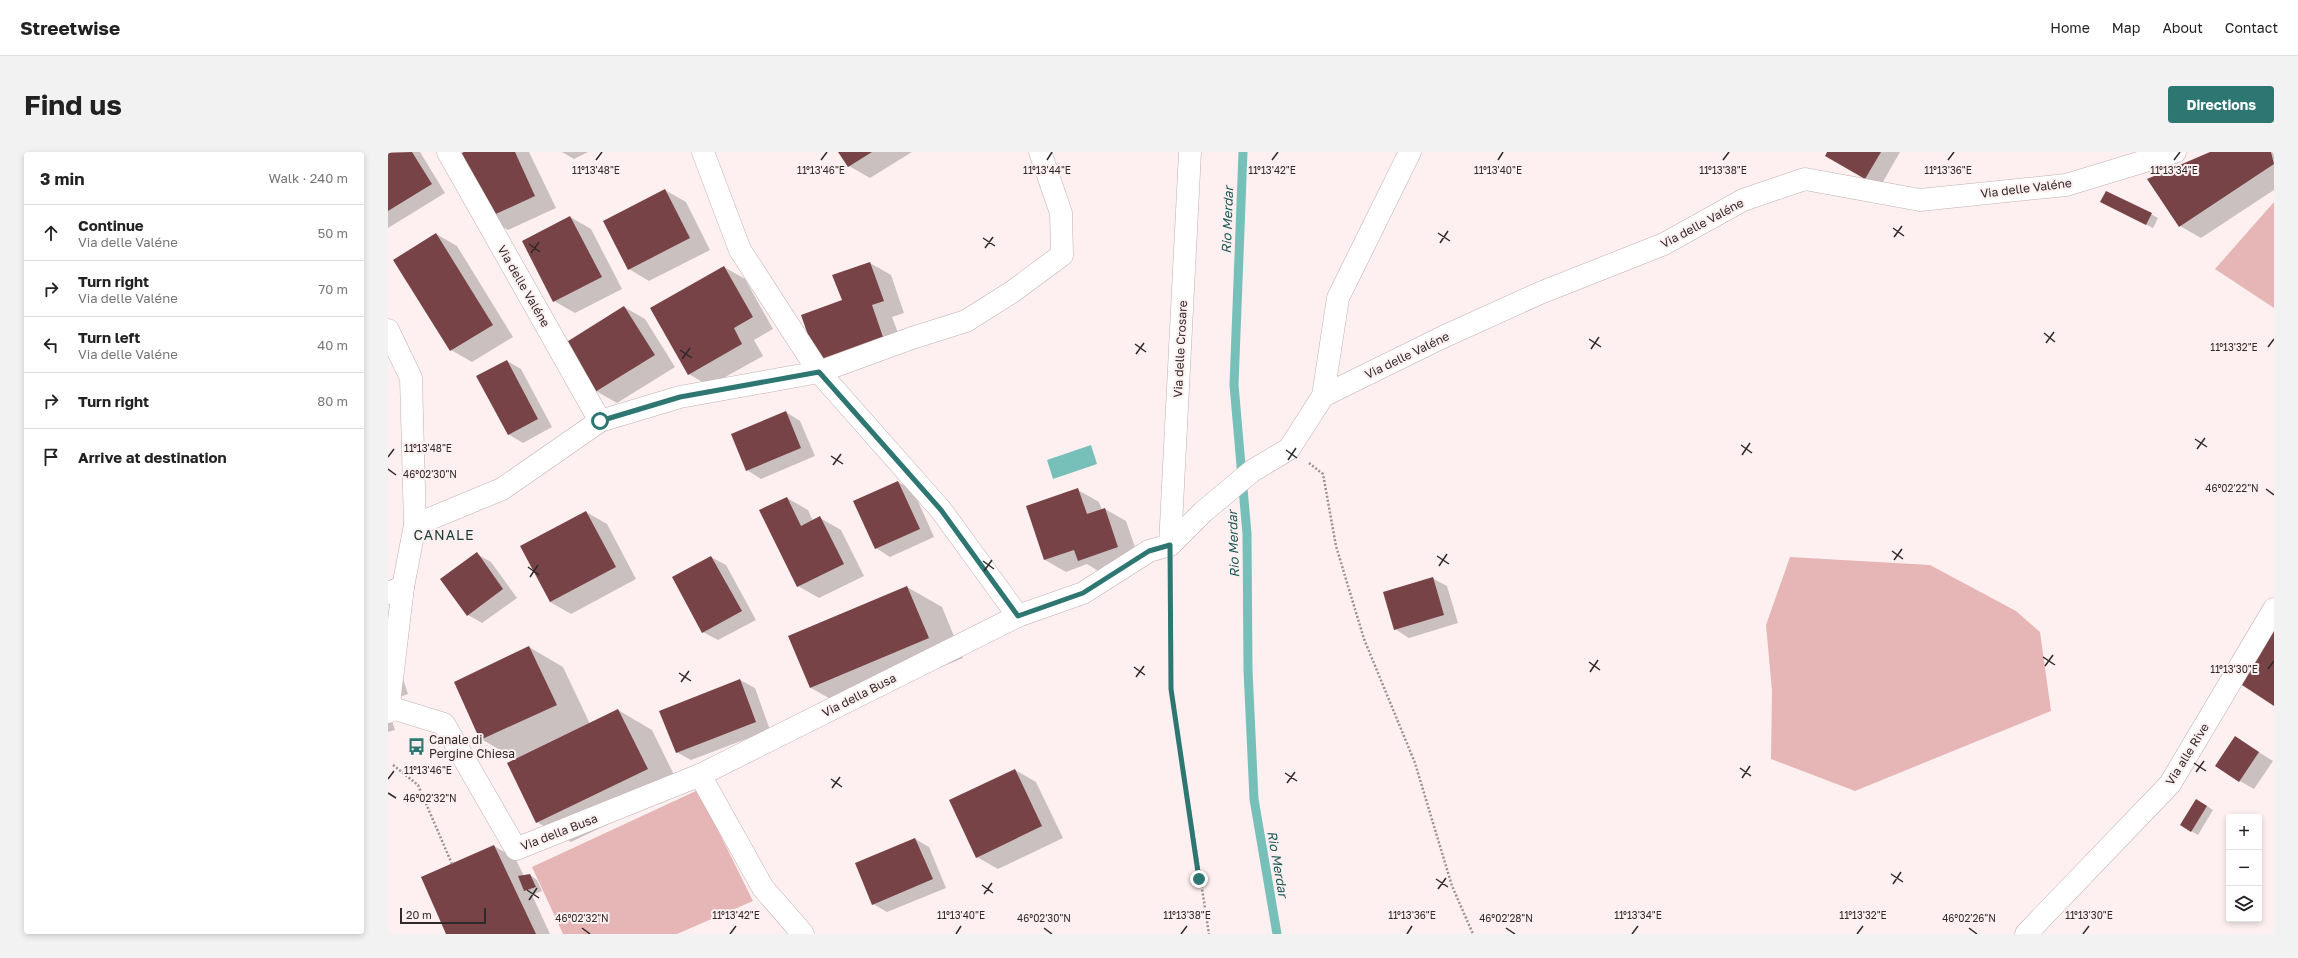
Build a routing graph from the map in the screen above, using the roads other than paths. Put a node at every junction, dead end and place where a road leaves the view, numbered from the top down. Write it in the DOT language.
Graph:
graph roads {
  1 [pos="448,152"];
  2 [pos="703,152"];
  3 [pos="1040,152"];
  4 [pos="1190,152"];
  5 [pos="1410,152"];
  6 [pos="2175,152"];
  7 [pos="388,330"];
  8 [pos="819,372"];
  9 [pos="1323,396"];
  10 [pos="600,421"];
  11 [pos="415,525"];
  12 [pos="1170,545"];
  13 [pos="395,590"];
  14 [pos="2274,609"];
  15 [pos="1018,616"];
  16 [pos="388,709"];
  17 [pos="700,775"];
  18 [pos="803,934"];
  19 [pos="2026,934"];
  1 -- 10 [label="street, Via delle Valéne"];
  2 -- 8 [label="street"];
  3 -- 8 [label="street"];
  4 -- 12 [label="street, Via delle Crosare"];
  5 -- 9 [label="street"];
  6 -- 9 [label="street, Via delle Valéne"];
  7 -- 11 [label="street"];
  8 -- 10 [label="street"];
  8 -- 15 [label="street"];
  9 -- 12 [label="street"];
  10 -- 11 [label="street"];
  11 -- 13 [label="street"];
  12 -- 15 [label="street"];
  13 -- 16 [label="street"];
  14 -- 19 [label="street, Via alle Rive"];
  15 -- 17 [label="street, Via della Busa"];
  16 -- 17 [label="street, Via della Busa"];
  17 -- 18 [label="street"];
}
